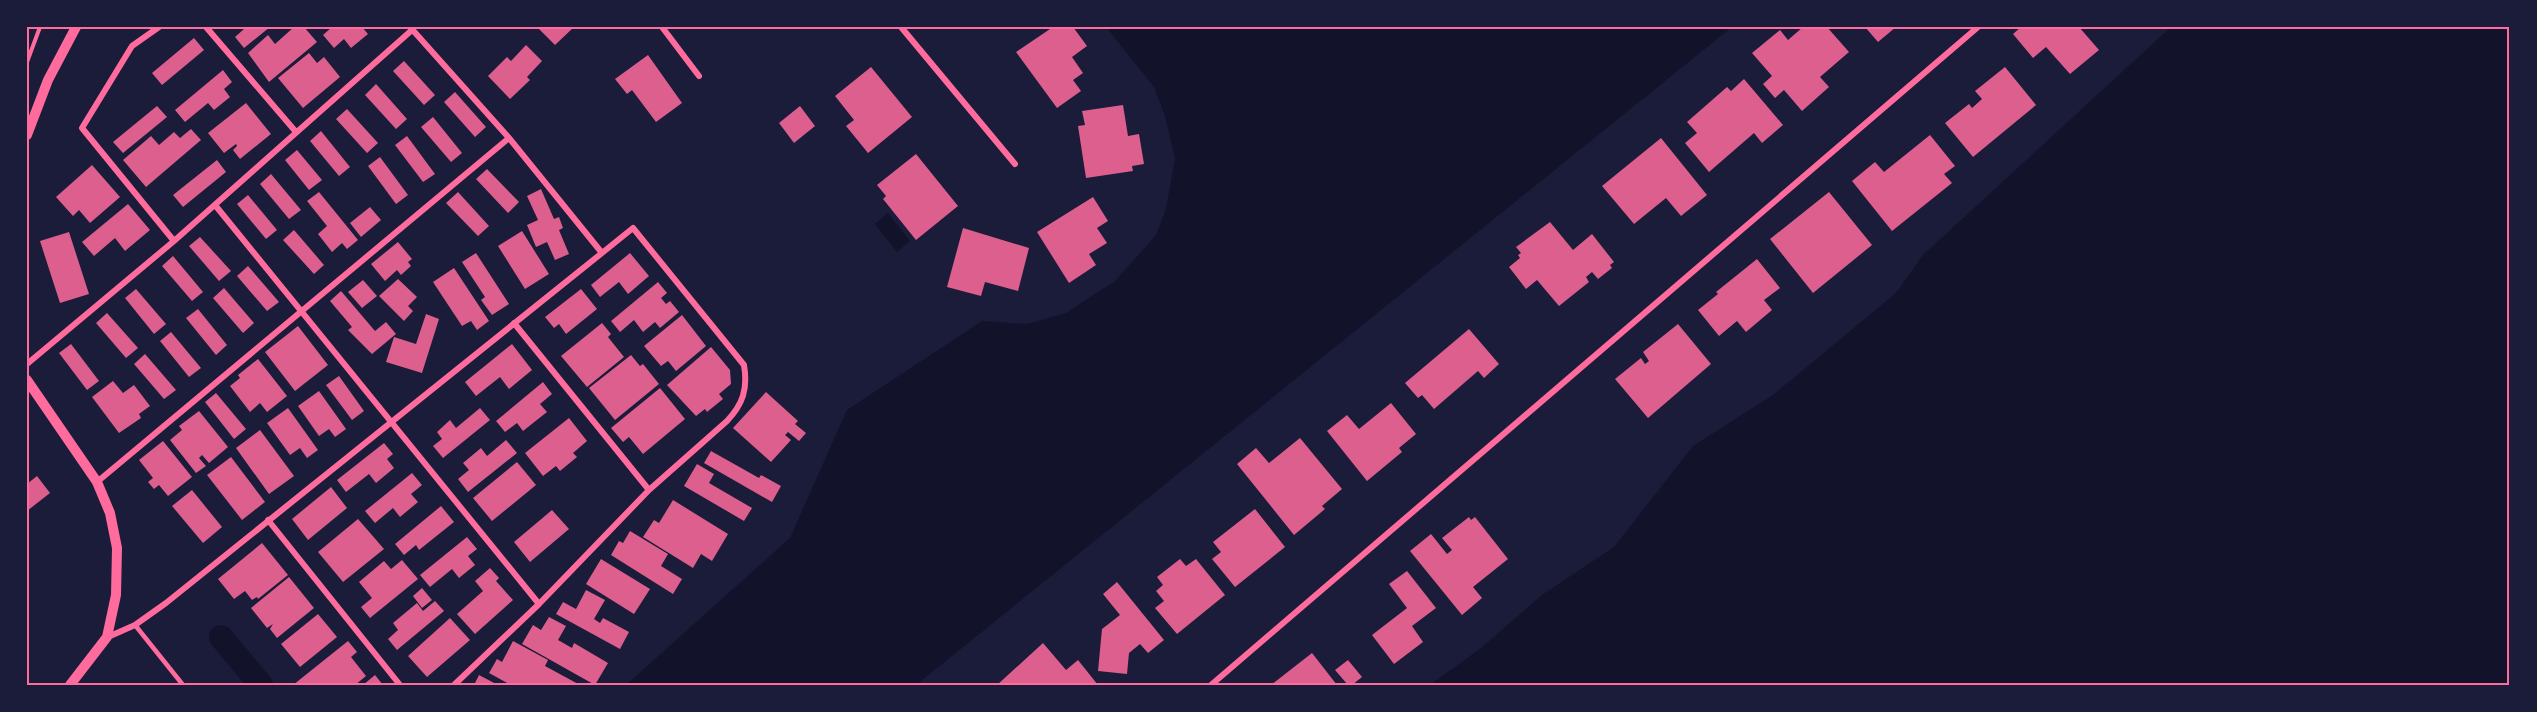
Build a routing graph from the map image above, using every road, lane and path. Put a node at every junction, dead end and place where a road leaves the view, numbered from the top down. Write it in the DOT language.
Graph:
graph roads {
  1 [pos="40,27"];
  2 [pos="76,27"];
  3 [pos="159,27"];
  4 [pos="206,27"];
  5 [pos="662,27"];
  6 [pos="901,27"];
  7 [pos="1977,27"];
  8 [pos="411,29"];
  9 [pos="27,62"];
  10 [pos="699,76"];
  11 [pos="296,132"];
  12 [pos="27,135"];
  13 [pos="509,138"];
  14 [pos="1015,164"];
  15 [pos="215,204"];
  16 [pos="174,241"];
  17 [pos="602,253"];
  18 [pos="302,311"];
  19 [pos="514,323"];
  20 [pos="27,364"];
  21 [pos="27,380"];
  22 [pos="390,420"];
  23 [pos="97,482"];
  24 [pos="649,490"];
  25 [pos="268,520"];
  26 [pos="539,604"];
  27 [pos="135,625"];
  28 [pos="107,638"];
  29 [pos="70,685"];
  30 [pos="183,685"];
  31 [pos="400,685"];
  32 [pos="454,685"];
  33 [pos="1211,685"];
  1 -- 9 [label="path"];
  2 -- 12 [label="street"];
  3 -- 16 [label="street"];
  4 -- 11 [label="street"];
  5 -- 10 [label="street"];
  6 -- 14 [label="street"];
  7 -- 33 [label="street"];
  8 -- 11 [label="street"];
  8 -- 13 [label="street"];
  11 -- 15 [label="street"];
  13 -- 17 [label="street"];
  13 -- 18 [label="street"];
  15 -- 16 [label="street"];
  15 -- 18 [label="street"];
  16 -- 20 [label="street"];
  17 -- 19 [label="street"];
  17 -- 24 [label="street"];
  18 -- 22 [label="street"];
  18 -- 23 [label="street"];
  19 -- 22 [label="street"];
  19 -- 24 [label="street"];
  21 -- 23 [label="street"];
  22 -- 25 [label="street"];
  22 -- 26 [label="street"];
  23 -- 28 [label="street"];
  24 -- 26 [label="street"];
  25 -- 27 [label="street"];
  25 -- 31 [label="street"];
  26 -- 32 [label="street"];
  27 -- 28 [label="street"];
  27 -- 30 [label="lane"];
  28 -- 29 [label="street"];
}
